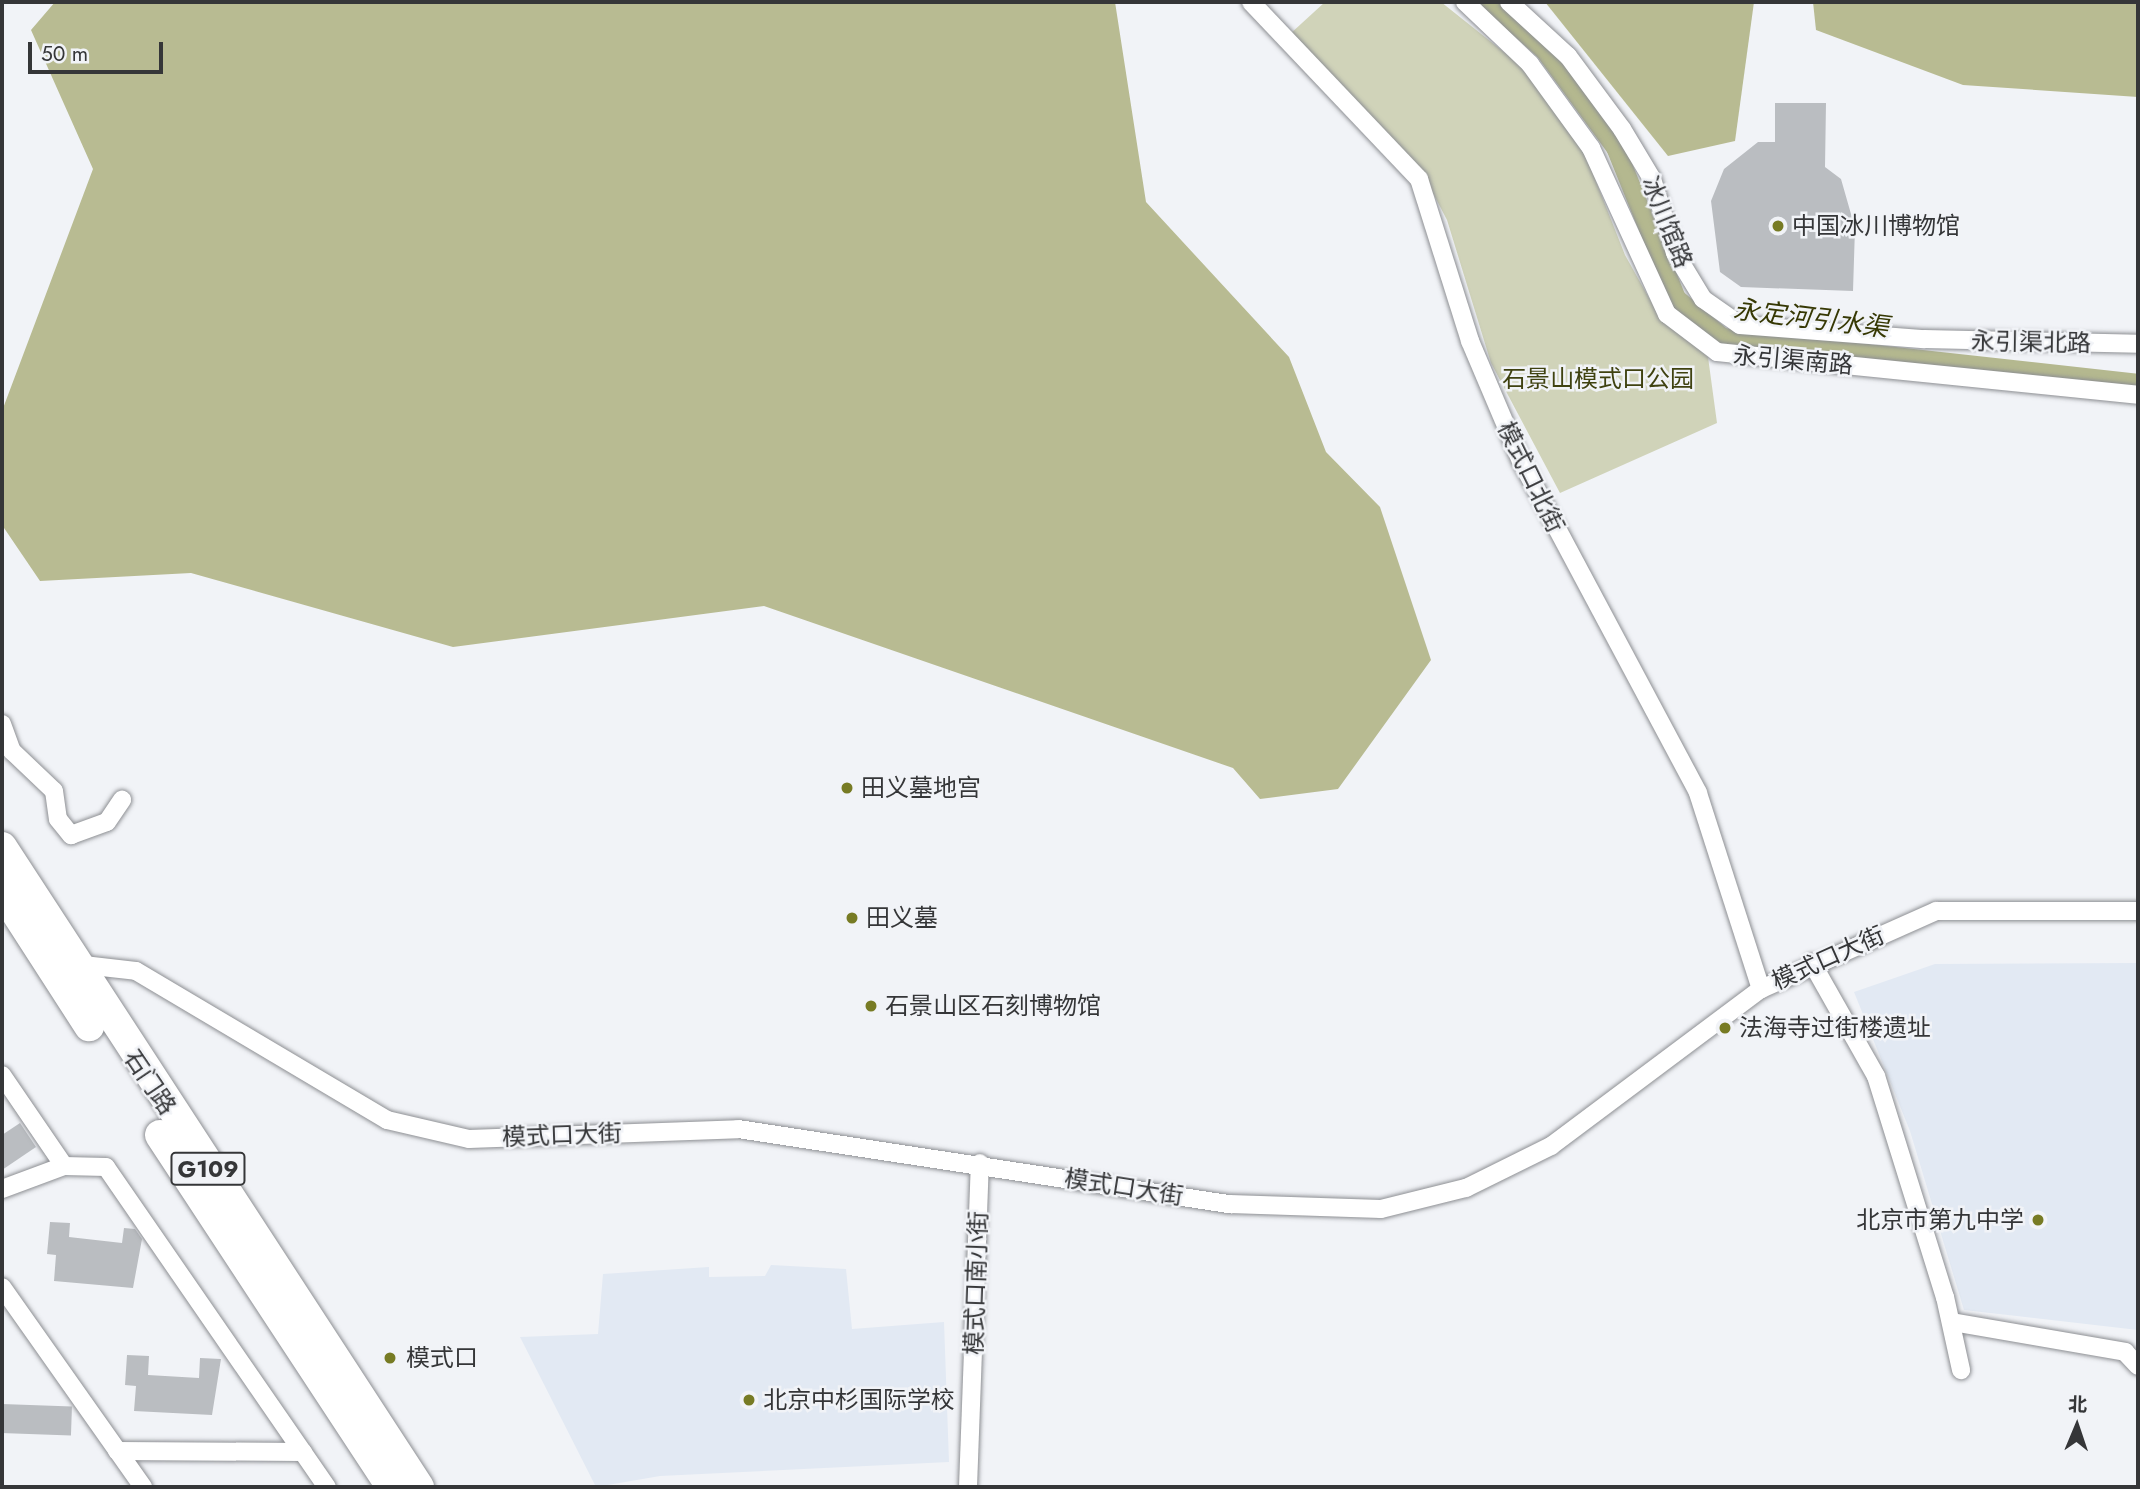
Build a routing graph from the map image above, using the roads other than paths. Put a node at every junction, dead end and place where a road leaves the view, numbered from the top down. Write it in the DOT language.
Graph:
graph roads {
  1 [pos="1251,2"];
  2 [pos="1465,2"];
  3 [pos="1509,2"];
  4 [pos="1924,339"];
  5 [pos="2138,344"];
  6 [pos="2138,395"];
  7 [pos="2,724"];
  8 [pos="122,800"];
  9 [pos="2,848"];
  10 [pos="2,891"];
  11 [pos="2138,911"];
  12 [pos="1812,963"];
  13 [pos="75,964"];
  14 [pos="1761,989"];
  15 [pos="4,1082"];
  16 [pos="980,1163"];
  17 [pos="64,1166"];
  18 [pos="2,1189"];
  19 [pos="2,1287"];
  20 [pos="1952,1322"];
  21 [pos="2138,1366"];
  22 [pos="1961,1370"];
  23 [pos="117,1451"];
  24 [pos="303,1452"];
  25 [pos="143,1487"];
  26 [pos="327,1487"];
  27 [pos="391,1487"];
  28 [pos="419,1487"];
  29 [pos="968,1487"];
  1 -- 14 [label="street, 模式口北街"];
  2 -- 6 [label="street, 永引渠南路"];
  3 -- 4 [label="street, 冰川馆路"];
  4 -- 5 [label="street, 永引渠北路"];
  7 -- 8 [label="street"];
  9 -- 13 [label="highway, 石门路 / G109"];
  10 -- 27 [label="highway, 石门路 / G109"];
  11 -- 12 [label="street, 模式口大街"];
  12 -- 14 [label="street, 模式口大街"];
  12 -- 20 [label="street"];
  13 -- 16 [label="street, 模式口大街"];
  13 -- 28 [label="highway, 石门路 / G109"];
  14 -- 16 [label="street, 模式口大街"];
  15 -- 17 [label="street"];
  16 -- 29 [label="street, 模式口南小街"];
  17 -- 18 [label="street"];
  17 -- 24 [label="street"];
  19 -- 23 [label="street"];
  20 -- 21 [label="street"];
  20 -- 22 [label="street"];
  23 -- 24 [label="street"];
  23 -- 25 [label="street"];
  24 -- 26 [label="street"];
}
